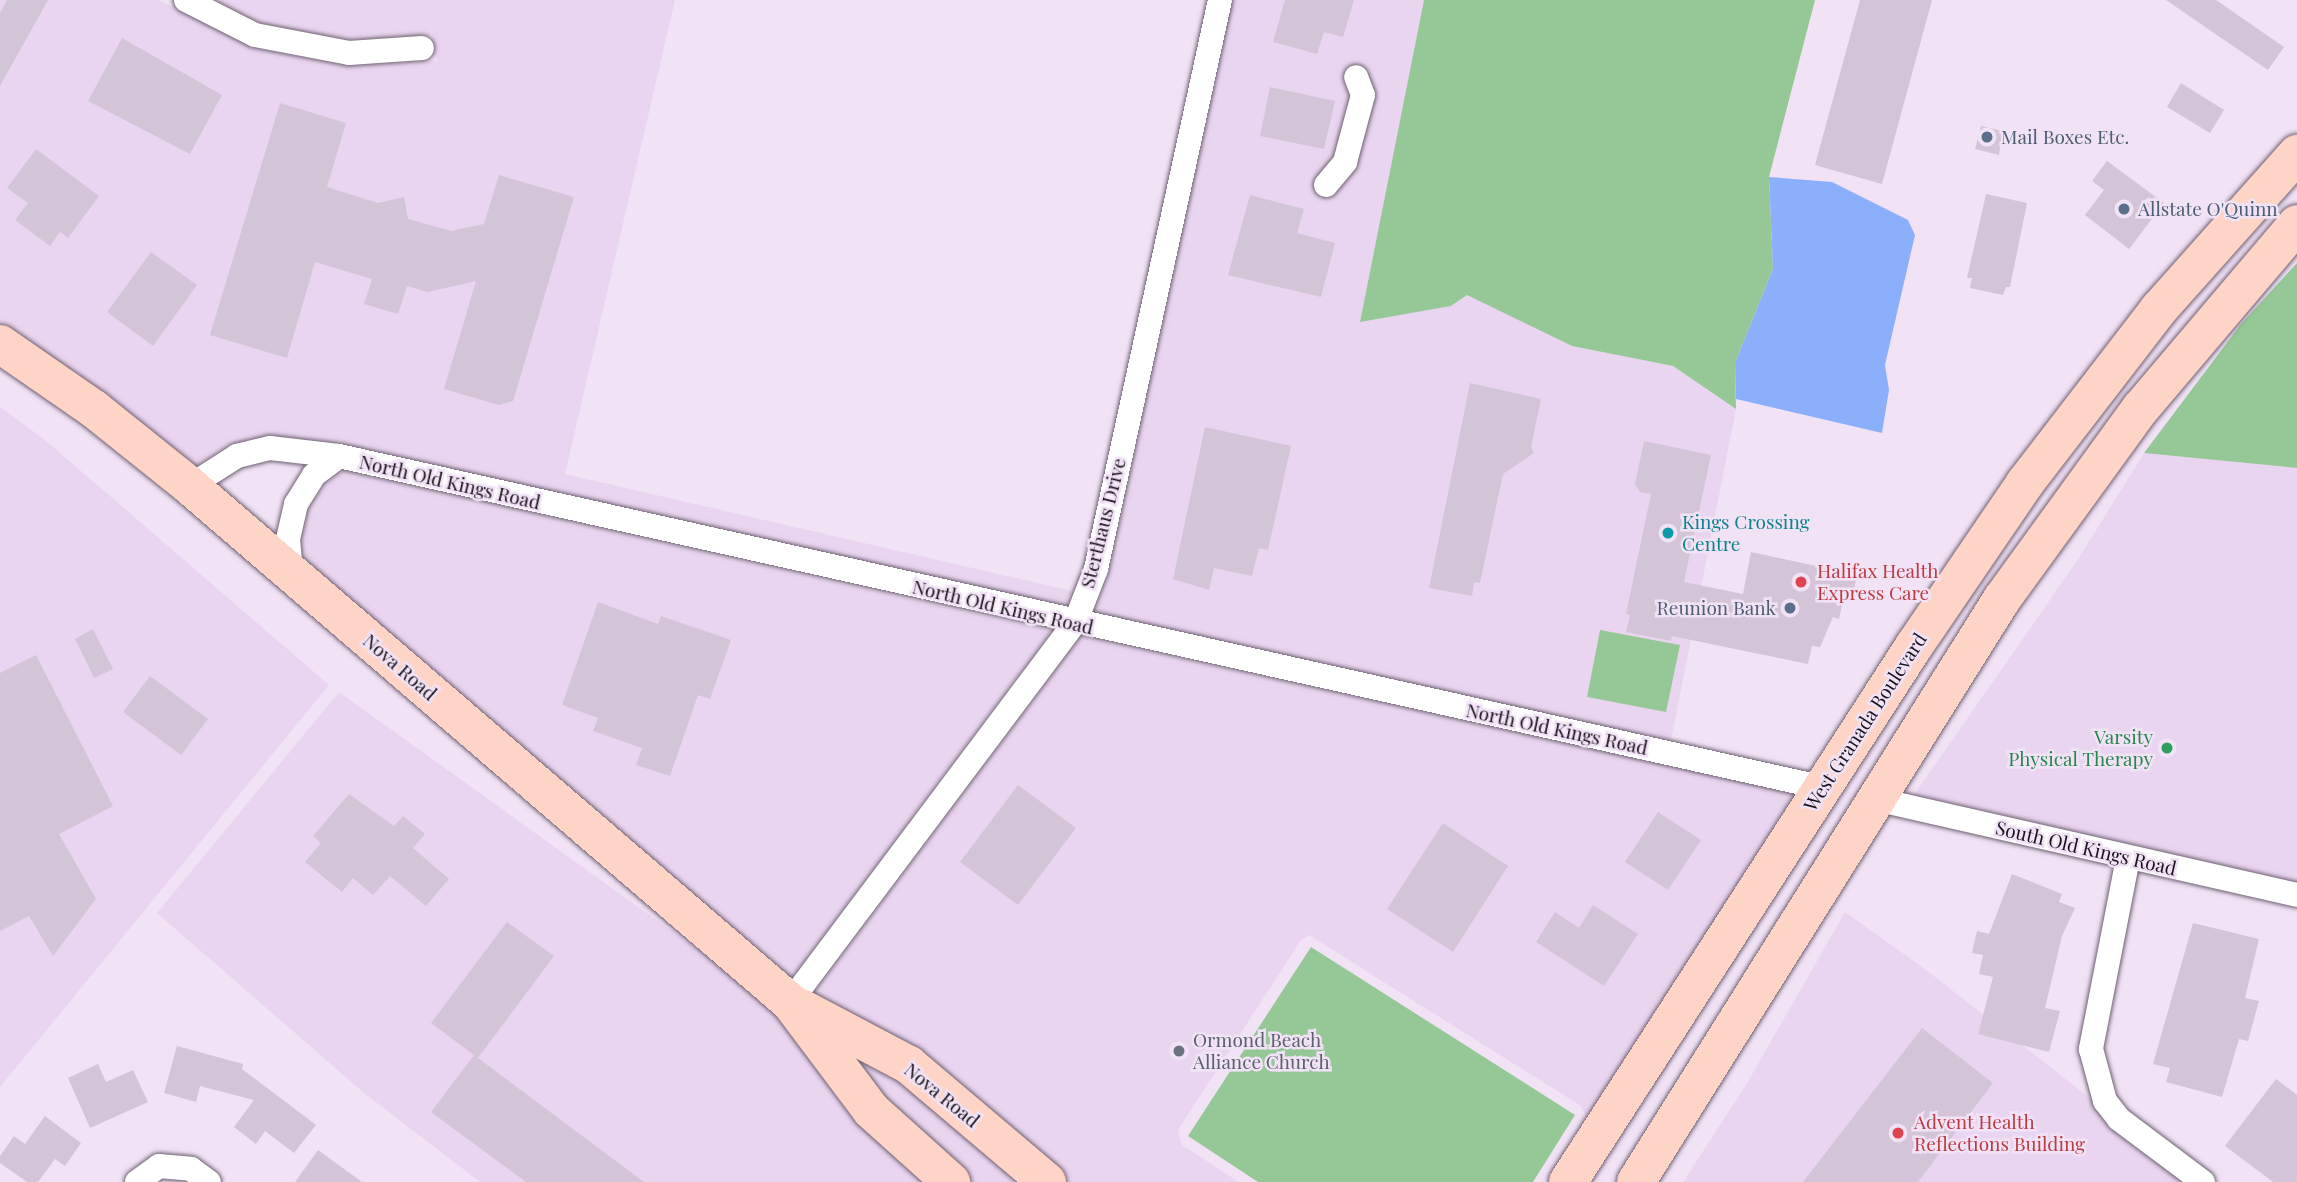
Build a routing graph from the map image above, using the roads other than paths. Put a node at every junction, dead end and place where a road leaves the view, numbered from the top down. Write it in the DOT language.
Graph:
graph roads {
  1 [pos="186,0"];
  2 [pos="1220,0"];
  3 [pos="422,48"];
  4 [pos="1356,76"];
  5 [pos="2297,154"];
  6 [pos="2297,175"];
  7 [pos="1326,185"];
  8 [pos="2297,224"];
  9 [pos="2145,326"];
  10 [pos="0,344"];
  11 [pos="2188,350"];
  12 [pos="339,456"];
  13 [pos="190,486"];
  14 [pos="291,573"];
  15 [pos="2014,582"];
  16 [pos="1075,623"];
  17 [pos="1883,695"];
  18 [pos="1824,788"];
  19 [pos="1875,799"];
  20 [pos="2128,858"];
  21 [pos="2297,895"];
  22 [pos="1814,898"];
  23 [pos="790,1002"];
  24 [pos="137,1182"];
  25 [pos="209,1182"];
  26 [pos="951,1182"];
  27 [pos="1047,1182"];
  28 [pos="1568,1182"];
  29 [pos="1636,1182"];
  30 [pos="2203,1182"];
  1 -- 3 [label="street"];
  2 -- 16 [label="street, Sterthaus Drive"];
  4 -- 7 [label="street"];
  5 -- 9 [label="main road, West Granada Boulevard"];
  6 -- 11 [label="main road"];
  8 -- 11 [label="main road"];
  9 -- 15 [label="main road"];
  9 -- 17 [label="main road, West Granada Boulevard"];
  10 -- 13 [label="main road, Nova Road"];
  11 -- 15 [label="main road"];
  12 -- 13 [label="street, North Old Kings Road"];
  12 -- 14 [label="street"];
  12 -- 16 [label="street, North Old Kings Road"];
  13 -- 14 [label="main road, Nova Road"];
  14 -- 23 [label="main road, Nova Road"];
  15 -- 19 [label="main road"];
  16 -- 18 [label="street, North Old Kings Road"];
  16 -- 23 [label="street, Sterthaus Drive"];
  17 -- 18 [label="main road, West Granada Boulevard"];
  17 -- 19 [label="main road"];
  18 -- 22 [label="main road"];
  18 -- 28 [label="main road, West Granada Boulevard"];
  19 -- 20 [label="street, South Old Kings Road"];
  19 -- 22 [label="main road"];
  20 -- 21 [label="street, South Old Kings Road"];
  20 -- 30 [label="street"];
  22 -- 29 [label="main road"];
  23 -- 26 [label="main road, Nova Road"];
  23 -- 27 [label="main road, Nova Road"];
  24 -- 25 [label="street"];
}
